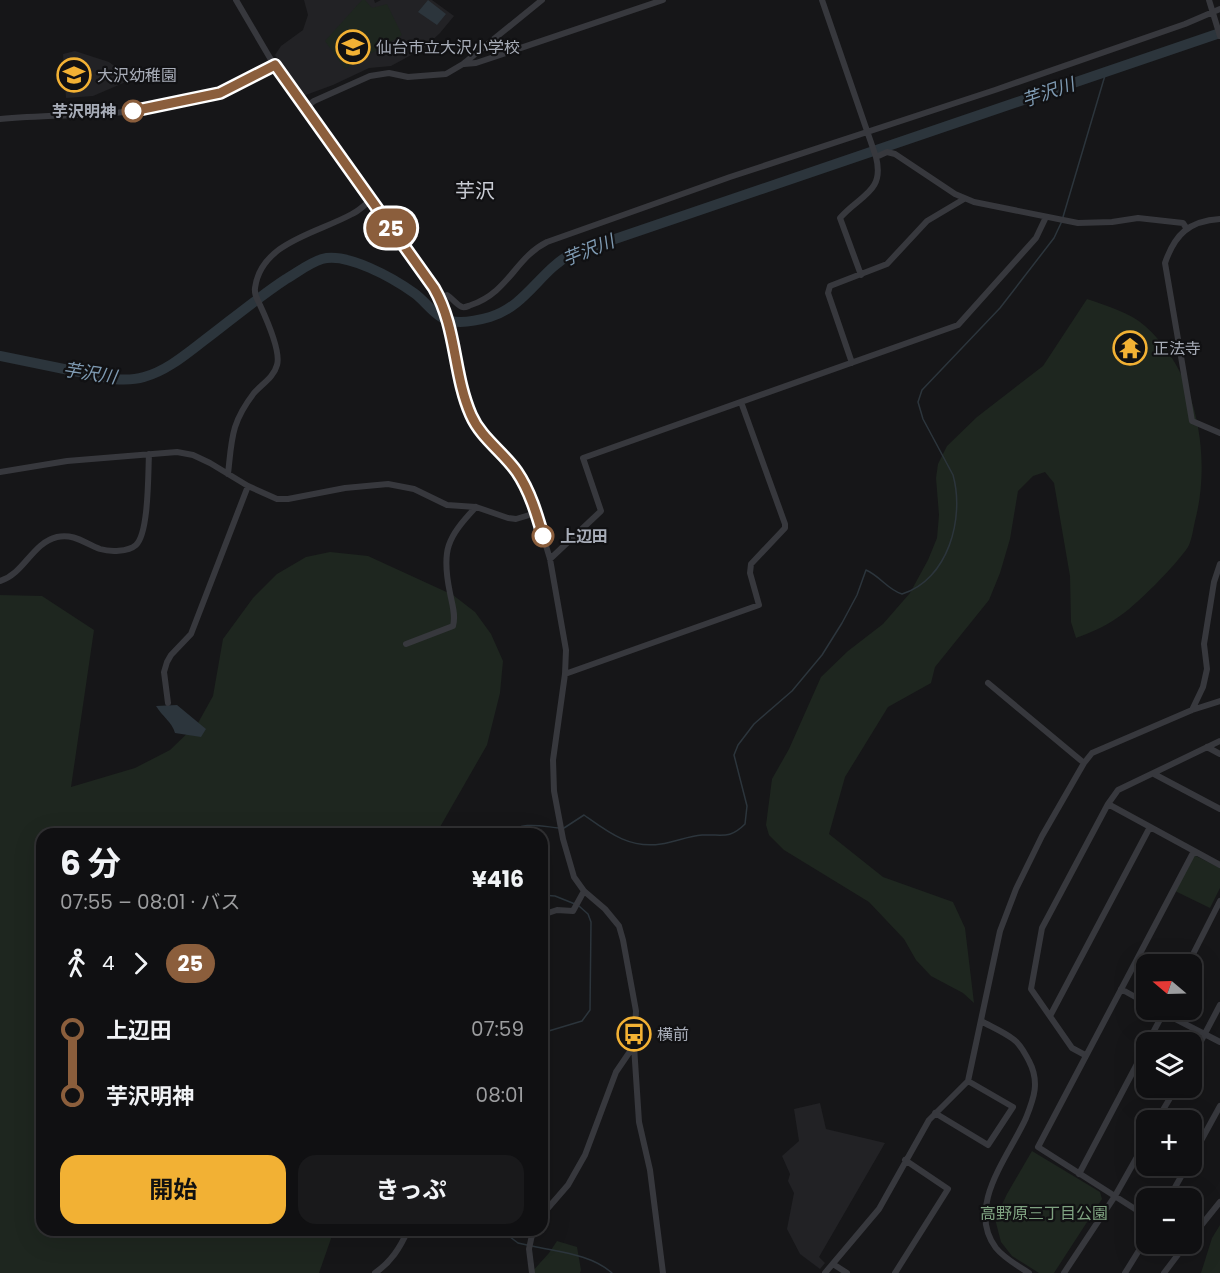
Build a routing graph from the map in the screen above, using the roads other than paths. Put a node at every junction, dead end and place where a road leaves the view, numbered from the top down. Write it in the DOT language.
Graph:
graph roads {
  1 [pos="236,0"];
  2 [pos="542,0"];
  3 [pos="663,0"];
  4 [pos="822,0"];
  5 [pos="1209,0"];
  6 [pos="1220,9"];
  7 [pos="1213,14"];
  8 [pos="1220,36"];
  9 [pos="463,64"];
  10 [pos="275,65"];
  11 [pos="306,107"];
  12 [pos="0,119"];
  13 [pos="867,133"];
  14 [pos="875,156"];
  15 [pos="964,199"];
  16 [pos="370,201"];
  17 [pos="1047,217"];
  18 [pos="1220,219"];
  19 [pos="1187,229"];
  20 [pos="861,275"];
  21 [pos="440,299"];
  22 [pos="852,363"];
  23 [pos="741,402"];
  24 [pos="1220,433"];
  25 [pos="149,454"];
  26 [pos="0,472"];
  27 [pos="228,474"];
  28 [pos="248,486"];
  29 [pos="476,507"];
  30 [pos="536,513"];
  31 [pos="550,559"];
  32 [pos="1220,564"];
  33 [pos="0,581"];
  34 [pos="406,644"];
  35 [pos="566,674"];
  36 [pos="988,683"];
  37 [pos="1220,700"];
  38 [pos="168,703"];
  39 [pos="1192,710"];
  40 [pos="1220,741"];
  41 [pos="1207,747"];
  42 [pos="1220,754"];
  43 [pos="1084,763"];
  44 [pos="1154,774"];
  45 [pos="1108,804"];
  46 [pos="1220,809"];
  47 [pos="1150,827"];
  48 [pos="1194,851"];
  49 [pos="1220,865"];
  50 [pos="584,891"];
  51 [pos="1220,901"];
  52 [pos="548,913"];
  53 [pos="1193,954"];
  54 [pos="1121,989"];
  55 [pos="1136,997"];
  56 [pos="1220,1005"];
  57 [pos="1050,1016"];
  58 [pos="1181,1020"];
  59 [pos="981,1021"];
  60 [pos="1206,1033"];
  61 [pos="1202,1040"];
  62 [pos="1220,1042"];
  63 [pos="634,1046"];
  64 [pos="1085,1055"];
  65 [pos="1136,1066"];
  66 [pos="968,1081"];
  67 [pos="1220,1106"];
  68 [pos="935,1113"];
  69 [pos="1202,1139"];
  70 [pos="1136,1159"];
  71 [pos="905,1160"];
  72 [pos="1079,1174"];
  73 [pos="1115,1196"];
  74 [pos="1220,1202"];
  75 [pos="548,1208"];
  76 [pos="1136,1210"];
  77 [pos="1202,1224"];
  78 [pos="405,1236"];
  79 [pos="531,1236"];
  80 [pos="1137,1254"];
  81 [pos="1178,1254"];
  82 [pos="833,1264"];
  83 [pos="375,1273"];
  84 [pos="532,1273"];
  85 [pos="663,1273"];
  86 [pos="825,1273"];
  87 [pos="847,1273"];
  88 [pos="895,1273"];
  89 [pos="1029,1273"];
  90 [pos="1064,1273"];
  91 [pos="1125,1273"];
  92 [pos="1164,1273"];
  1 -- 10 [label="street"];
  2 -- 9 [label="street"];
  3 -- 9 [label="street"];
  4 -- 13 [label="street"];
  5 -- 7 [label="street"];
  6 -- 7 [label="street"];
  7 -- 8 [label="street"];
  7 -- 13 [label="street"];
  9 -- 11 [label="street"];
  10 -- 11 [label="street"];
  10 -- 12 [label="street"];
  11 -- 16 [label="street"];
  13 -- 14 [label="street"];
  13 -- 21 [label="street"];
  14 -- 15 [label="street"];
  14 -- 20 [label="street"];
  15 -- 17 [label="street"];
  15 -- 20 [label="street"];
  16 -- 21 [label="street"];
  16 -- 27 [label="street"];
  17 -- 19 [label="street"];
  17 -- 22 [label="street"];
  18 -- 19 [label="street"];
  19 -- 24 [label="street"];
  20 -- 22 [label="street"];
  21 -- 30 [label="street"];
  22 -- 23 [label="street"];
  23 -- 31 [label="street"];
  23 -- 35 [label="street"];
  25 -- 26 [label="street"];
  25 -- 27 [label="street"];
  25 -- 33 [label="street"];
  27 -- 28 [label="street"];
  28 -- 29 [label="street"];
  28 -- 38 [label="street"];
  29 -- 30 [label="street"];
  29 -- 34 [label="street"];
  30 -- 31 [label="street"];
  31 -- 35 [label="street"];
  32 -- 39 [label="street"];
  35 -- 50 [label="street"];
  36 -- 43 [label="street"];
  37 -- 39 [label="street"];
  39 -- 43 [label="street"];
  40 -- 41 [label="street"];
  41 -- 42 [label="street"];
  41 -- 44 [label="street"];
  43 -- 59 [label="street"];
  44 -- 45 [label="street"];
  44 -- 46 [label="street"];
  45 -- 47 [label="street"];
  45 -- 57 [label="street"];
  47 -- 48 [label="street"];
  47 -- 57 [label="street"];
  48 -- 49 [label="street"];
  48 -- 54 [label="street"];
  50 -- 52 [label="street"];
  50 -- 63 [label="street"];
  51 -- 53 [label="street"];
  54 -- 55 [label="street"];
  54 -- 64 [label="street"];
  56 -- 60 [label="street"];
  57 -- 64 [label="street"];
  58 -- 60 [label="street"];
  59 -- 66 [label="street"];
  59 -- 89 [label="street"];
  60 -- 61 [label="street"];
  60 -- 62 [label="street"];
  63 -- 75 [label="street"];
  63 -- 85 [label="street"];
  64 -- 72 [label="street"];
  65 -- 72 [label="street"];
  66 -- 68 [label="street"];
  66 -- 68 [label="street"];
  67 -- 69 [label="street"];
  68 -- 71 [label="street"];
  70 -- 73 [label="street"];
  71 -- 82 [label="street"];
  71 -- 88 [label="street"];
  72 -- 73 [label="street"];
  73 -- 76 [label="street"];
  73 -- 90 [label="street"];
  74 -- 77 [label="street"];
  78 -- 83 [label="street"];
  79 -- 84 [label="street"];
  80 -- 91 [label="street"];
  81 -- 92 [label="street"];
  82 -- 86 [label="street"];
  82 -- 87 [label="street"];
}
